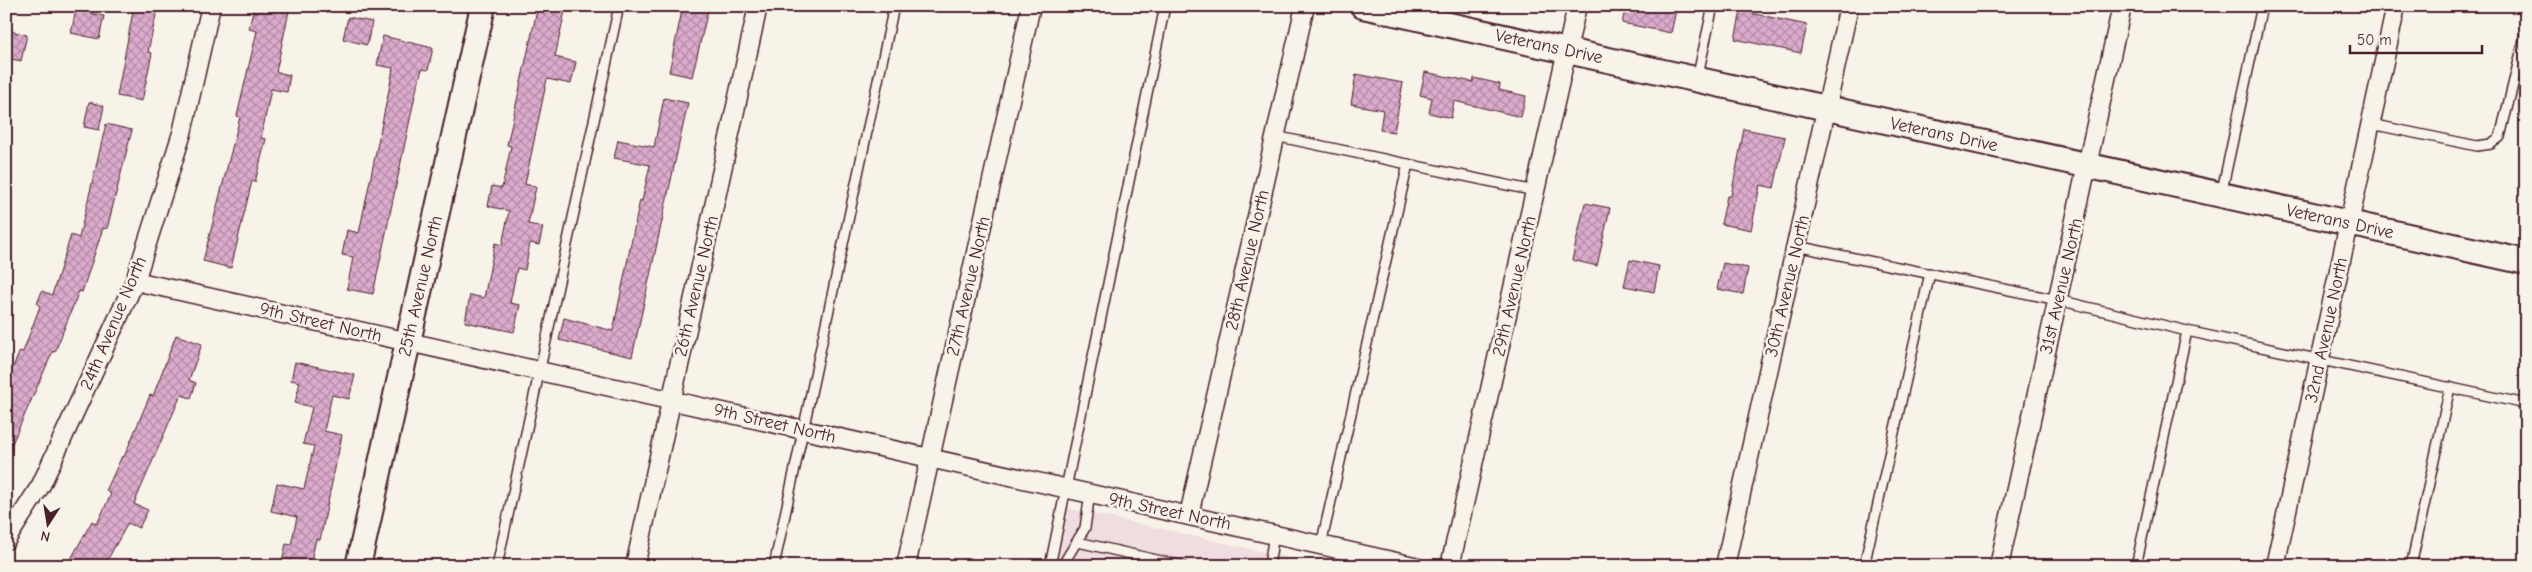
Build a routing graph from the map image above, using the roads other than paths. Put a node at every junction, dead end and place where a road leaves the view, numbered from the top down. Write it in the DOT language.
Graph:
graph roads {
  1 [pos="211,6"];
  2 [pos="483,6"];
  3 [pos="619,6"];
  4 [pos="758,6"];
  5 [pos="894,6"];
  6 [pos="1031,6"];
  7 [pos="1165,6"];
  8 [pos="1305,6"];
  9 [pos="1363,6"];
  10 [pos="1577,6"];
  11 [pos="1713,6"];
  12 [pos="1849,6"];
  13 [pos="2122,6"];
  14 [pos="2262,6"];
  15 [pos="2396,6"];
  16 [pos="2526,32"];
  17 [pos="1567,50"];
  18 [pos="1697,79"];
  19 [pos="1826,108"];
  20 [pos="2371,124"];
  21 [pos="1275,136"];
  22 [pos="1408,164"];
  23 [pos="2088,165"];
  24 [pos="1535,191"];
  25 [pos="2221,195"];
  26 [pos="2350,223"];
  27 [pos="1796,246"];
  28 [pos="2526,262"];
  29 [pos="1930,273"];
  30 [pos="135,281"];
  31 [pos="2058,300"];
  32 [pos="2187,331"];
  33 [pos="407,341"];
  34 [pos="2320,359"];
  35 [pos="539,371"];
  36 [pos="2450,387"];
  37 [pos="670,400"];
  38 [pos="2526,404"];
  39 [pos="803,430"];
  40 [pos="930,458"];
  41 [pos="1067,489"];
  42 [pos="1090,494"];
  43 [pos="1189,514"];
  44 [pos="1274,534"];
  45 [pos="6,540"];
  46 [pos="1078,542"];
  47 [pos="1321,545"];
  48 [pos="358,566"];
  49 [pos="497,566"];
  50 [pos="635,566"];
  51 [pos="774,566"];
  52 [pos="906,566"];
  53 [pos="1050,566"];
  54 [pos="1062,566"];
  55 [pos="1183,566"];
  56 [pos="1268,566"];
  57 [pos="1414,566"];
  58 [pos="1450,566"];
  59 [pos="1725,566"];
  60 [pos="1864,566"];
  61 [pos="1999,566"];
  62 [pos="2136,566"];
  63 [pos="2275,566"];
  64 [pos="2411,566"];
  1 -- 30 [label="street, 24th Avenue North"];
  2 -- 33 [label="main road, 25th Avenue North"];
  3 -- 35 [label="lane"];
  4 -- 37 [label="street, 26th Avenue North"];
  5 -- 39 [label="lane"];
  6 -- 40 [label="street, 27th Avenue North"];
  7 -- 41 [label="lane"];
  8 -- 21 [label="street, 28th Avenue North"];
  9 -- 17 [label="main road, Veterans Drive"];
  10 -- 17 [label="street, 29th Avenue North"];
  11 -- 18 [label="lane"];
  12 -- 19 [label="street, 30th Avenue North"];
  13 -- 23 [label="street, 31st Avenue North"];
  14 -- 25 [label="lane"];
  15 -- 20 [label="street, 32nd Avenue North"];
  16 -- 20 [label="lane"];
  17 -- 18 [label="main road, Veterans Drive"];
  17 -- 24 [label="street, 29th Avenue North"];
  18 -- 19 [label="main road, Veterans Drive"];
  19 -- 23 [label="main road, Veterans Drive"];
  19 -- 27 [label="street, 30th Avenue North"];
  20 -- 26 [label="street, 32nd Avenue North"];
  21 -- 22 [label="lane"];
  21 -- 43 [label="street, 28th Avenue North"];
  22 -- 24 [label="lane"];
  22 -- 47 [label="lane"];
  23 -- 25 [label="main road, Veterans Drive"];
  23 -- 31 [label="street, 31st Avenue North"];
  24 -- 58 [label="street, 29th Avenue North"];
  25 -- 26 [label="main road, Veterans Drive"];
  26 -- 28 [label="main road, Veterans Drive"];
  26 -- 34 [label="street, 32nd Avenue North"];
  27 -- 29 [label="lane"];
  27 -- 59 [label="street, 30th Avenue North"];
  29 -- 31 [label="lane"];
  29 -- 60 [label="lane"];
  30 -- 33 [label="street, 9th Street North"];
  30 -- 45 [label="street, 24th Avenue North"];
  31 -- 32 [label="lane"];
  31 -- 61 [label="street, 31st Avenue North"];
  32 -- 34 [label="lane"];
  32 -- 62 [label="lane"];
  33 -- 35 [label="street, 9th Street North"];
  33 -- 48 [label="main road, 25th Avenue North"];
  34 -- 36 [label="lane"];
  34 -- 63 [label="street, 32nd Avenue North"];
  35 -- 37 [label="street, 9th Street North"];
  35 -- 49 [label="lane"];
  36 -- 38 [label="lane"];
  36 -- 64 [label="lane"];
  37 -- 39 [label="street, 9th Street North"];
  37 -- 50 [label="street, 26th Avenue North"];
  39 -- 40 [label="street, 9th Street North"];
  39 -- 51 [label="lane"];
  40 -- 41 [label="street, 9th Street North"];
  40 -- 52 [label="street, 27th Avenue North"];
  41 -- 42 [label="street, 9th Street North"];
  41 -- 53 [label="lane"];
  42 -- 43 [label="street, 9th Street North"];
  42 -- 46 [label="lane"];
  43 -- 44 [label="street, 9th Street North"];
  44 -- 47 [label="street, 9th Street North"];
  44 -- 56 [label="lane"];
  46 -- 54 [label="lane"];
  46 -- 55 [label="lane"];
  47 -- 57 [label="street, 9th Street North"];
}
